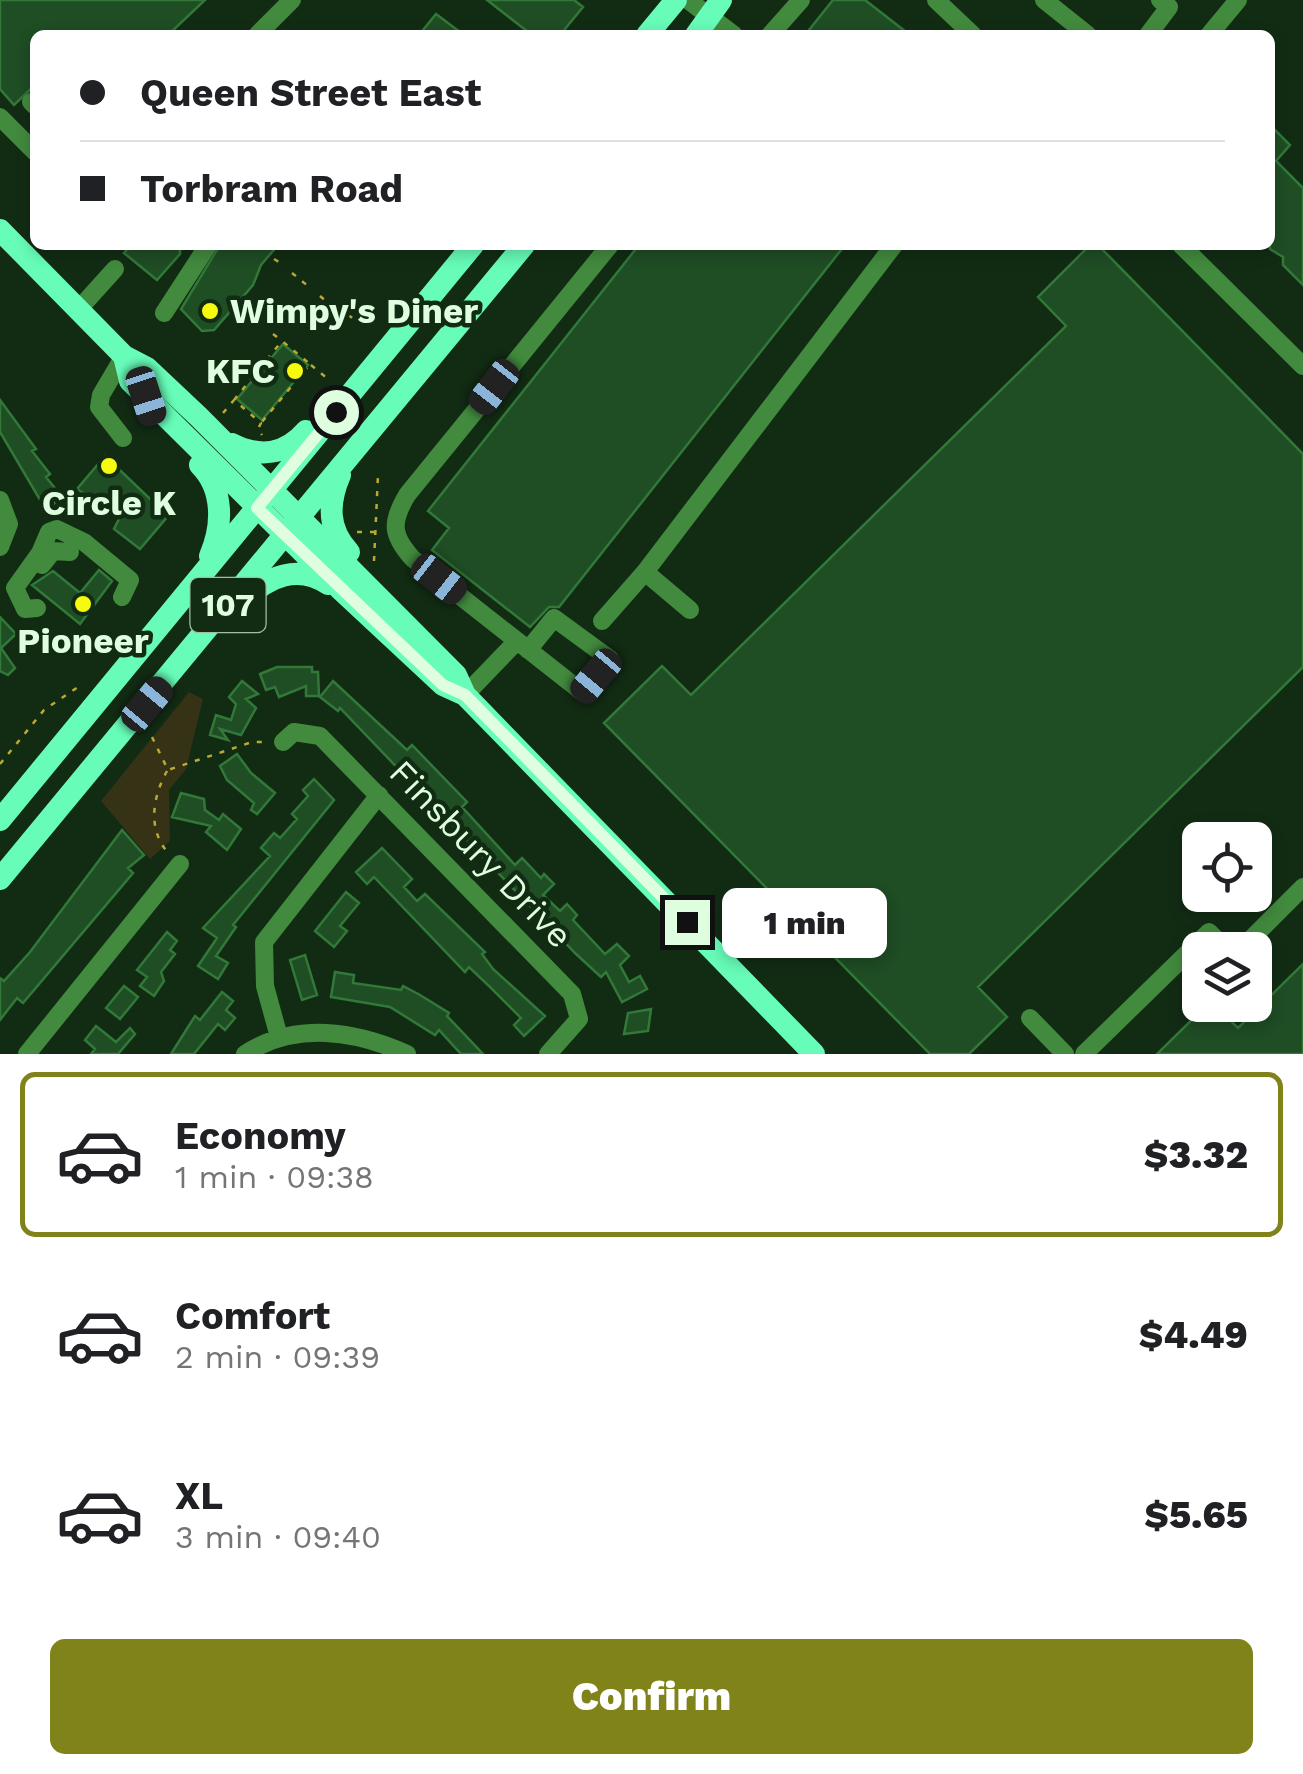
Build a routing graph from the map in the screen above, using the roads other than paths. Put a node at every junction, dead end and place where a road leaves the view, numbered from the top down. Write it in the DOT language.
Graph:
graph roads {
  1 [pos="292,0"];
  2 [pos="676,0"];
  3 [pos="688,0"];
  4 [pos="802,0"];
  5 [pos="936,0"];
  6 [pos="1044,0"];
  7 [pos="1160,0"];
  8 [pos="1238,0"];
  9 [pos="708,18"];
  10 [pos="261,30"];
  11 [pos="651,30"];
  12 [pos="775,30"];
  13 [pos="967,30"];
  14 [pos="1082,30"];
  15 [pos="1152,30"];
  16 [pos="1213,30"];
  17 [pos="0,117"];
  18 [pos="30,147"];
  19 [pos="0,230"];
  20 [pos="204,250"];
  21 [pos="469,250"];
  22 [pos="520,250"];
  23 [pos="606,250"];
  24 [pos="890,250"];
  25 [pos="1186,250"];
  26 [pos="115,269"];
  27 [pos="78,310"];
  28 [pos="164,314"];
  29 [pos="124,356"];
  30 [pos="1303,366"];
  31 [pos="361,382"];
  32 [pos="146,396"];
  33 [pos="211,415"];
  34 [pos="373,427"];
  35 [pos="123,438"];
  36 [pos="272,489"];
  37 [pos="0,500"];
  38 [pos="257,508"];
  39 [pos="292,526"];
  40 [pos="0,547"];
  41 [pos="70,552"];
  42 [pos="646,572"];
  43 [pos="122,596"];
  44 [pos="182,598"];
  45 [pos="690,610"];
  46 [pos="602,621"];
  47 [pos="381,628"];
  48 [pos="422,641"];
  49 [pos="523,645"];
  50 [pos="172,674"];
  51 [pos="465,695"];
  52 [pos="283,742"];
  53 [pos="379,795"];
  54 [pos="0,820"];
  55 [pos="180,864"];
  56 [pos="0,880"];
  57 [pos="1303,887"];
  58 [pos="1258,932"];
  59 [pos="1182,958"];
  60 [pos="1030,1018"];
  61 [pos="280,1037"];
  62 [pos="38,1050"];
  63 [pos="246,1054"];
  64 [pos="408,1054"];
  65 [pos="548,1054"];
  66 [pos="814,1054"];
  67 [pos="1065,1054"];
  68 [pos="1084,1054"];
  1 -- 10 [label="street"];
  2 -- 11 [label="main road"];
  3 -- 9 [label="street"];
  4 -- 12 [label="street"];
  5 -- 13 [label="street"];
  6 -- 14 [label="street"];
  7 -- 15 [label="street"];
  8 -- 16 [label="street"];
  17 -- 18 [label="street"];
  19 -- 27 [label="main road"];
  20 -- 28 [label="street"];
  21 -- 31 [label="main road, 107"];
  22 -- 34 [label="main road, 107"];
  23 -- 49 [label="street"];
  24 -- 42 [label="street"];
  25 -- 30 [label="street"];
  26 -- 27 [label="street"];
  27 -- 29 [label="main road"];
  29 -- 32 [label="main road"];
  29 -- 33 [label="main road"];
  29 -- 35 [label="street"];
  31 -- 33 [label="main road"];
  31 -- 36 [label="main road, 107"];
  32 -- 38 [label="main road"];
  32 -- 44 [label="main road"];
  33 -- 36 [label="main road"];
  34 -- 39 [label="main road, 107"];
  34 -- 48 [label="main road"];
  36 -- 38 [label="main road, 107"];
  36 -- 39 [label="main road"];
  37 -- 40 [label="street"];
  38 -- 39 [label="main road"];
  38 -- 44 [label="main road, 107"];
  39 -- 47 [label="main road"];
  39 -- 48 [label="main road"];
  39 -- 50 [label="main road, 107"];
  41 -- 43 [label="street"];
  42 -- 45 [label="street"];
  42 -- 46 [label="street"];
  44 -- 54 [label="main road, 107"];
  47 -- 50 [label="main road"];
  47 -- 51 [label="main road"];
  48 -- 51 [label="main road"];
  49 -- 49 [label="street"];
  49 -- 51 [label="street"];
  50 -- 56 [label="main road, 107"];
  51 -- 66 [label="main road"];
  52 -- 53 [label="street, Finsbury Drive"];
  53 -- 61 [label="street"];
  53 -- 65 [label="street, Finsbury Drive"];
  55 -- 62 [label="street"];
  57 -- 58 [label="street"];
  59 -- 68 [label="street"];
  60 -- 67 [label="street"];
  61 -- 63 [label="street"];
  61 -- 64 [label="street"];
}
